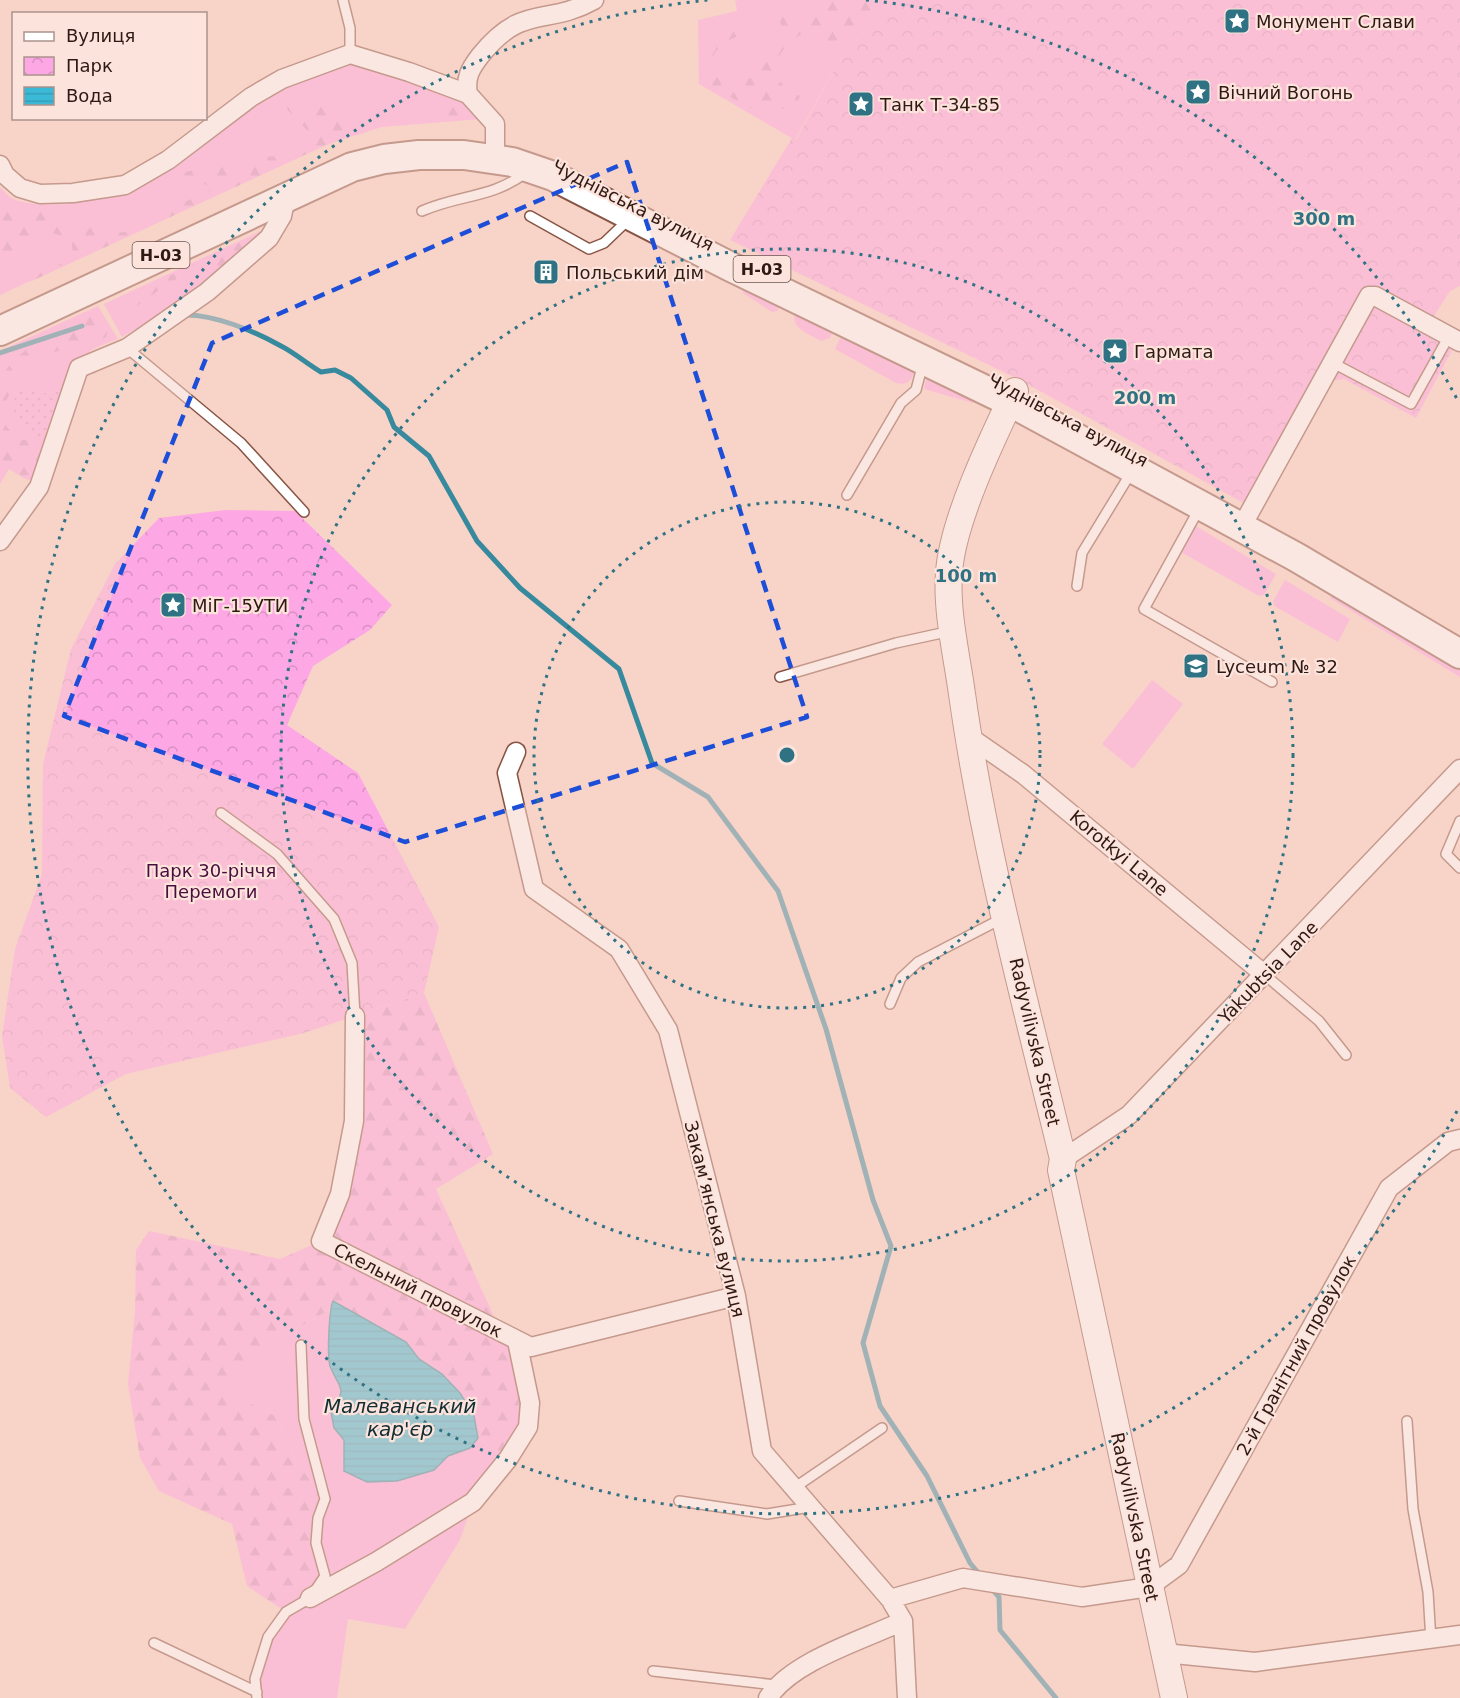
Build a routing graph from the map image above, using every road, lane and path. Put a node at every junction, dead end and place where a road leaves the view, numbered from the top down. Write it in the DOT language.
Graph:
graph roads {
  1 [pos="343,0"];
  2 [pos="594,0"];
  3 [pos="350,54"];
  4 [pos="468,94"];
  5 [pos="495,151"];
  6 [pos="0,165"];
  7 [pos="531,168"];
  8 [pos="286,197"];
  9 [pos="422,211"];
  10 [pos="530,216"];
  11 [pos="632,216"];
  12 [pos="34,308"];
  13 [pos="0,316"];
  14 [pos="0,331"];
  15 [pos="1455,339"];
  16 [pos="127,348"];
  17 [pos="924,360"];
  18 [pos="1331,362"];
  19 [pos="1013,396"];
  20 [pos="1134,467"];
  21 [pos="847,495"];
  22 [pos="1202,504"];
  23 [pos="304,512"];
  24 [pos="1247,517"];
  25 [pos="0,541"];
  26 [pos="1077,586"];
  27 [pos="954,630"];
  28 [pos="1460,642"];
  29 [pos="1460,654"];
  30 [pos="780,677"];
  31 [pos="1272,682"];
  32 [pos="968,736"];
  33 [pos="516,752"];
  34 [pos="1460,769"];
  35 [pos="220,813"];
  36 [pos="1460,821"];
  37 [pos="1460,868"];
  38 [pos="1005,917"];
  39 [pos="1265,975"];
  40 [pos="890,1004"];
  41 [pos="355,1016"];
  42 [pos="1346,1056"];
  43 [pos="1460,1139"];
  44 [pos="1062,1159"];
  45 [pos="736,1296"];
  46 [pos="517,1341"];
  47 [pos="300,1345"];
  48 [pos="1407,1421"];
  49 [pos="882,1428"];
  50 [pos="794,1488"];
  51 [pos="679,1502"];
  52 [pos="810,1507"];
  53 [pos="1149,1587"];
  54 [pos="310,1598"];
  55 [pos="890,1599"];
  56 [pos="903,1622"];
  57 [pos="1460,1635"];
  58 [pos="1431,1641"];
  59 [pos="154,1643"];
  60 [pos="1164,1653"];
  61 [pos="653,1671"];
  62 [pos="772,1691"];
  63 [pos="257,1695"];
  64 [pos="907,1698"];
  65 [pos="1174,1698"];
  1 -- 3 [label="lane"];
  2 -- 4 [label="street"];
  3 -- 4 [label="street"];
  3 -- 6 [label="street"];
  4 -- 5 [label="street"];
  5 -- 7 [label="main road, Чуднівська вулиця / Н-03"];
  5 -- 8 [label="main road, Чуднівська вулиця / Н-03"];
  5 -- 12 [label="main road, Чуднівська вулиця / Н-03"];
  5 -- 19 [label="main road, Чуднівська вулиця / Н-03"];
  7 -- 9 [label="lane"];
  7 -- 11 [label="main road, Чуднівська вулиця / Н-03"];
  8 -- 12 [label="main road, Чуднівська вулиця / Н-03"];
  8 -- 16 [label="street"];
  10 -- 11 [label="lane"];
  11 -- 17 [label="main road, Чуднівська вулиця / Н-03"];
  12 -- 13 [label="main road, Н-03"];
  12 -- 14 [label="main road, Н-03"];
  15 -- 18 [label="lane"];
  15 -- 18 [label="street"];
  16 -- 23 [label="lane"];
  16 -- 25 [label="street"];
  17 -- 19 [label="main road, Чуднівська вулиця / Н-03"];
  17 -- 21 [label="lane"];
  18 -- 24 [label="street"];
  19 -- 20 [label="main road, Чуднівська вулиця / Н-03"];
  19 -- 24 [label="main road, Чуднівська вулиця / Н-03"];
  19 -- 27 [label="street, Radyvilivska Street"];
  20 -- 22 [label="main road, Чуднівська вулиця / Н-03"];
  20 -- 26 [label="lane"];
  22 -- 29 [label="main road, Чуднівська вулиця / Н-03"];
  22 -- 31 [label="lane"];
  24 -- 28 [label="main road, Чуднівська вулиця / Н-03"];
  27 -- 30 [label="lane"];
  27 -- 32 [label="street, Radyvilivska Street"];
  32 -- 38 [label="street, Radyvilivska Street"];
  32 -- 39 [label="street, Korotkyi Lane"];
  33 -- 45 [label="street, Закамʼянська вулиця"];
  34 -- 39 [label="street, Yakubtsia Lane"];
  35 -- 41 [label="lane"];
  36 -- 37 [label="lane"];
  38 -- 40 [label="lane"];
  38 -- 44 [label="street, Radyvilivska Street"];
  39 -- 42 [label="lane"];
  39 -- 44 [label="street, Yakubtsia Lane"];
  41 -- 46 [label="street, Скельний провулок"];
  43 -- 53 [label="street, 2-й Гранітний провулок"];
  44 -- 53 [label="street, Radyvilivska Street"];
  45 -- 46 [label="street, Скельний провулок"];
  45 -- 50 [label="street, Закамʼянська вулиця"];
  46 -- 54 [label="street"];
  47 -- 54 [label="lane"];
  48 -- 58 [label="lane"];
  49 -- 50 [label="lane"];
  50 -- 52 [label="street, Закамʼянська вулиця"];
  51 -- 52 [label="lane"];
  52 -- 55 [label="street, Закамʼянська вулиця"];
  53 -- 55 [label="street"];
  53 -- 60 [label="street, Radyvilivska Street"];
  54 -- 63 [label="lane"];
  55 -- 56 [label="street, Закамʼянська вулиця"];
  56 -- 62 [label="street"];
  56 -- 64 [label="street, Закамʼянська вулиця"];
  57 -- 58 [label="street"];
  58 -- 60 [label="street"];
  59 -- 63 [label="lane"];
  60 -- 65 [label="street, Radyvilivska Street"];
  61 -- 62 [label="lane"];
}
